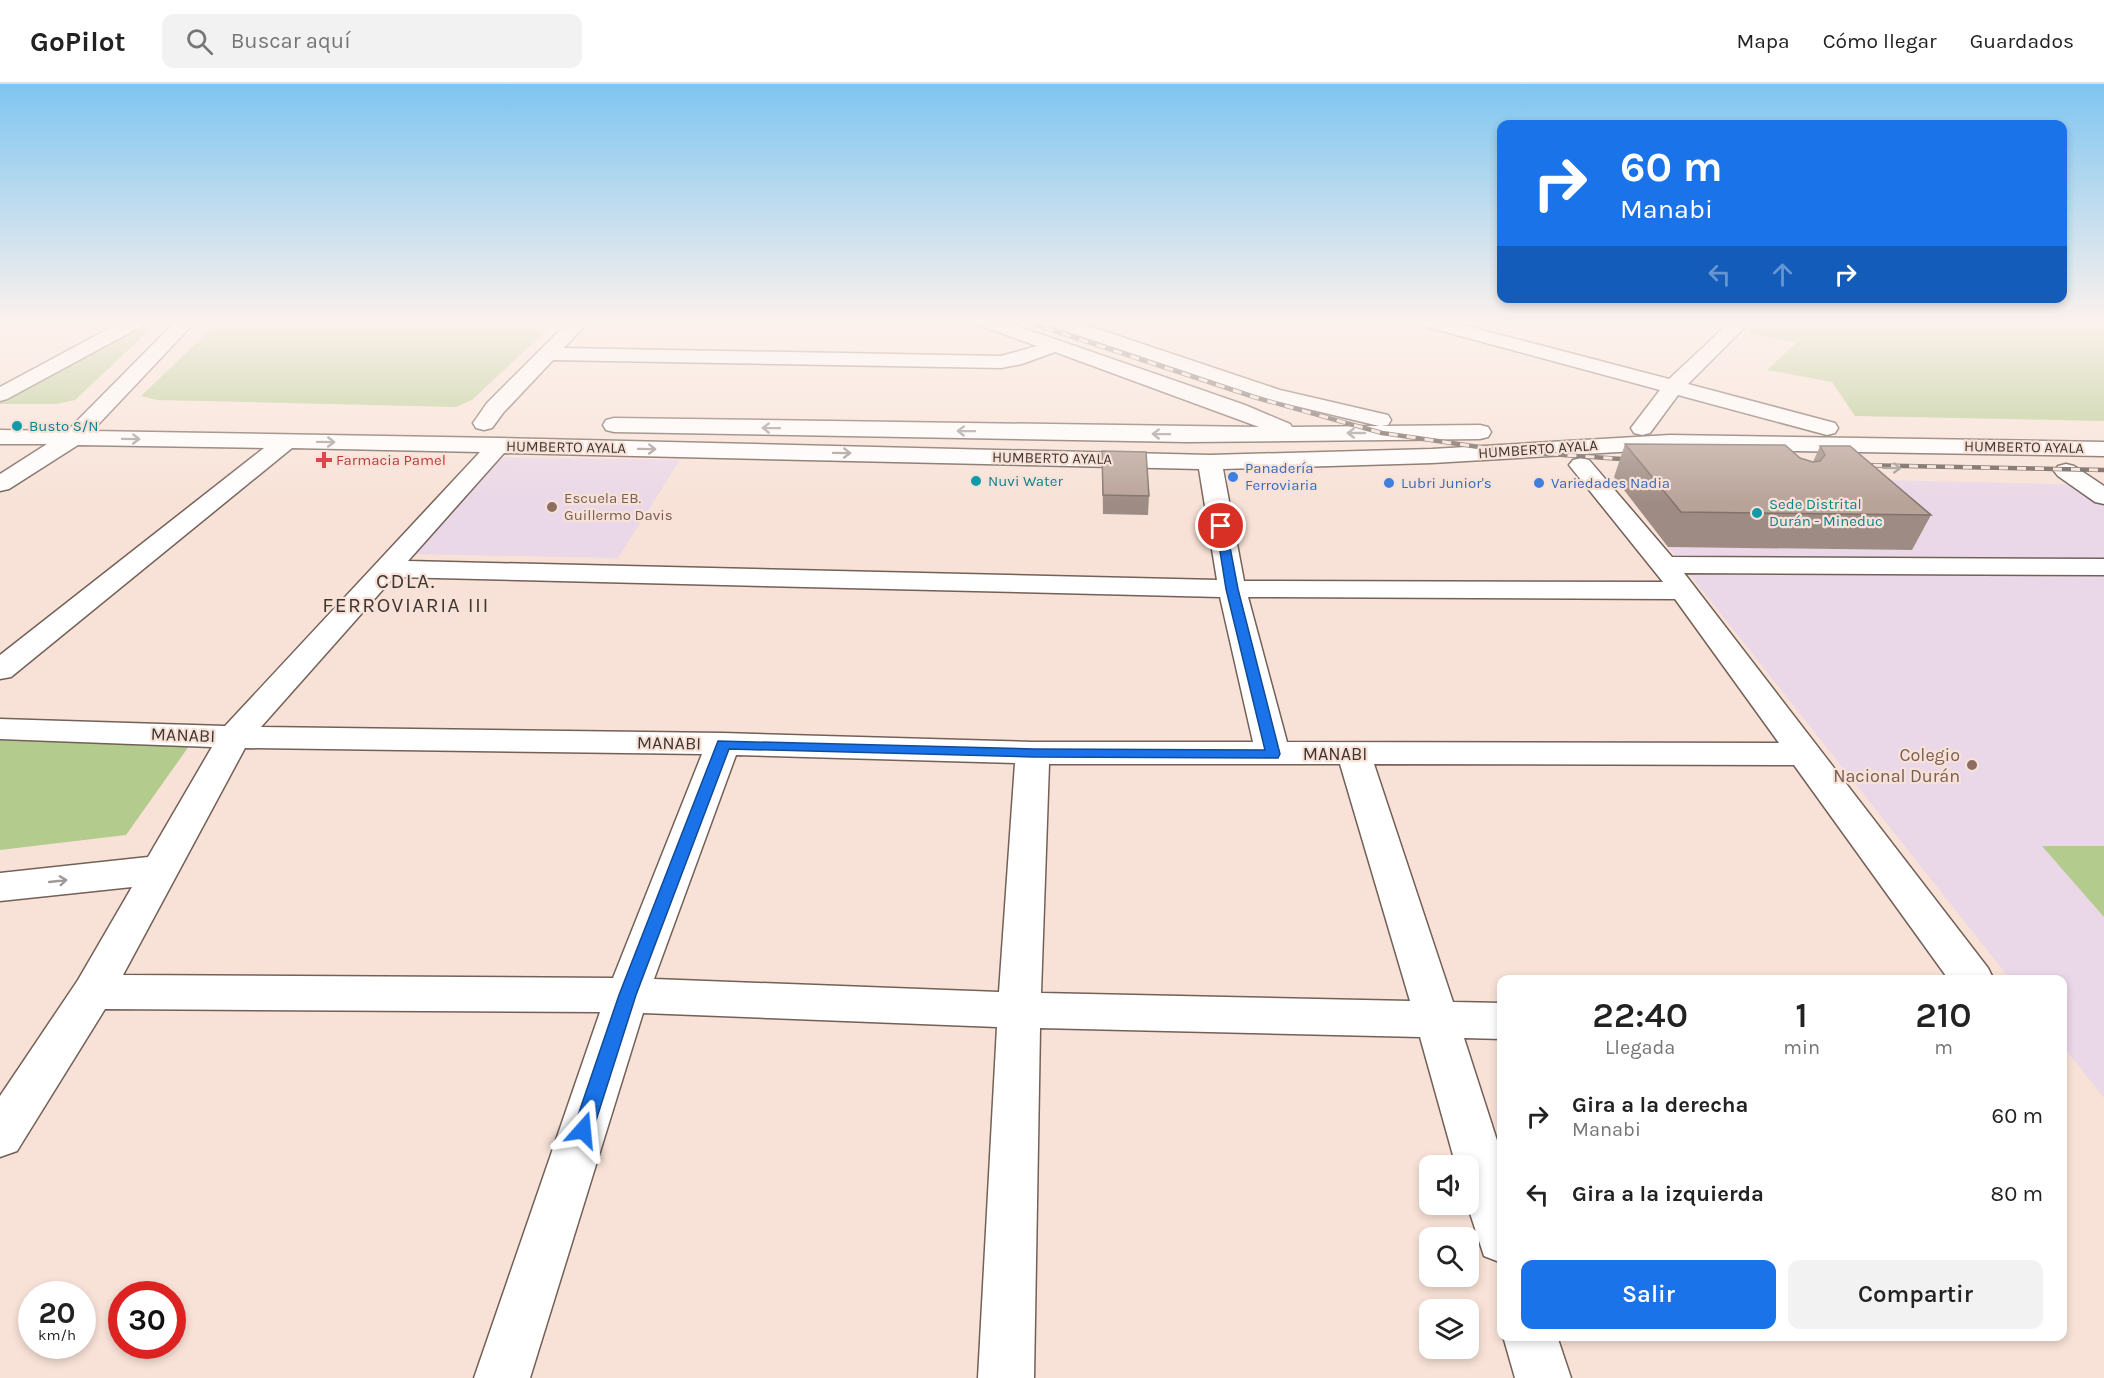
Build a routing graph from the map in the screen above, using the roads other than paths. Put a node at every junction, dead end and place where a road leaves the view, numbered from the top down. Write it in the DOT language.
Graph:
graph roads {
  1 [pos="23,382"];
  2 [pos="128,382"];
  3 [pos="521,382"];
  4 [pos="1161,382"];
  5 [pos="1237,382"];
  6 [pos="1651,382"];
  7 [pos="1678,382"];
  8 [pos="1672,388"];
  9 [pos="0,395"];
  10 [pos="0,416"];
  11 [pos="93,419"];
  12 [pos="378,422"];
  13 [pos="460,423"];
  14 [pos="591,425"];
  15 [pos="1642,428"];
  16 [pos="1827,428"];
  17 [pos="497,431"];
  18 [pos="1509,432"];
  19 [pos="1436,433"];
  20 [pos="1293,434"];
  21 [pos="2104,434"];
  22 [pos="0,437"];
  23 [pos="72,439"];
  24 [pos="287,441"];
  25 [pos="1540,448"];
  26 [pos="2104,449"];
  27 [pos="1473,453"];
  28 [pos="1338,460"];
  29 [pos="1210,462"];
  30 [pos="1581,465"];
  31 [pos="1652,465"];
  32 [pos="2104,472"];
  33 [pos="0,484"];
  34 [pos="2104,498"];
  35 [pos="1664,565"];
  36 [pos="2104,567"];
  37 [pos="387,569"];
  38 [pos="1232,589"];
  39 [pos="1683,591"];
  40 [pos="0,670"];
  41 [pos="0,729"];
  42 [pos="234,737"];
  43 [pos="723,744"];
  44 [pos="1034,753"];
  45 [pos="1273,754"];
  46 [pos="1354,754"];
  47 [pos="1806,754"];
  48 [pos="159,870"];
  49 [pos="0,887"];
  50 [pos="1969,975"];
  51 [pos="93,992"];
  52 [pos="627,995"];
  53 [pos="1019,1010"];
  54 [pos="1437,1019"];
  55 [pos="1497,1021"];
  56 [pos="0,1136"];
  57 [pos="1497,1222"];
  58 [pos="1532,1341"];
  59 [pos="502,1378"];
  60 [pos="1006,1378"];
  61 [pos="1543,1378"];
  1 -- 9 [label="street"];
  2 -- 11 [label="street"];
  3 -- 17 [label="street"];
  4 -- 20 [label="street"];
  5 -- 19 [label="street"];
  6 -- 8 [label="street"];
  7 -- 8 [label="street"];
  8 -- 15 [label="street"];
  8 -- 16 [label="street"];
  10 -- 11 [label="street"];
  11 -- 12 [label="street"];
  11 -- 23 [label="street"];
  13 -- 17 [label="street, HUMBERTO AYALA"];
  20 -- 14 [label="street, HUMBERTO AYALA, one-way"];
  15 -- 16 [label="street, HUMBERTO AYALA"];
  15 -- 18 [label="street, HUMBERTO AYALA"];
  16 -- 21 [label="street, HUMBERTO AYALA"];
  24 -- 17 [label="street, HUMBERTO AYALA, one-way"];
  17 -- 29 [label="street, HUMBERTO AYALA, one-way"];
  17 -- 37 [label="street"];
  18 -- 19 [label="street, HUMBERTO AYALA"];
  18 -- 25 [label="street"];
  19 -- 20 [label="street, HUMBERTO AYALA, one-way"];
  19 -- 27 [label="street"];
  20 -- 28 [label="street"];
  22 -- 23 [label="street, HUMBERTO AYALA"];
  23 -- 24 [label="street, HUMBERTO AYALA, one-way"];
  23 -- 33 [label="street"];
  24 -- 40 [label="street"];
  25 -- 26 [label="street, HUMBERTO AYALA, one-way"];
  25 -- 27 [label="street, HUMBERTO AYALA"];
  25 -- 30 [label="street"];
  27 -- 28 [label="street, HUMBERTO AYALA"];
  28 -- 29 [label="street, HUMBERTO AYALA"];
  29 -- 38 [label="street"];
  30 -- 31 [label="street"];
  30 -- 35 [label="street"];
  32 -- 34 [label="street"];
  35 -- 36 [label="street"];
  35 -- 39 [label="street"];
  37 -- 38 [label="street"];
  37 -- 42 [label="street"];
  38 -- 39 [label="street"];
  38 -- 45 [label="street"];
  39 -- 47 [label="street"];
  41 -- 42 [label="street, MANABI"];
  42 -- 43 [label="street, MANABI"];
  42 -- 48 [label="street"];
  43 -- 44 [label="street, MANABI"];
  43 -- 52 [label="street"];
  44 -- 45 [label="street, MANABI"];
  44 -- 53 [label="street"];
  45 -- 46 [label="street, MANABI"];
  46 -- 47 [label="street, MANABI"];
  46 -- 54 [label="street"];
  47 -- 50 [label="street"];
  49 -- 48 [label="street, one-way"];
  48 -- 51 [label="street"];
  51 -- 52 [label="street"];
  51 -- 56 [label="street"];
  52 -- 53 [label="street"];
  52 -- 59 [label="street"];
  53 -- 54 [label="street"];
  53 -- 60 [label="street"];
  54 -- 55 [label="street"];
  54 -- 57 [label="street"];
  58 -- 61 [label="street"];
}
